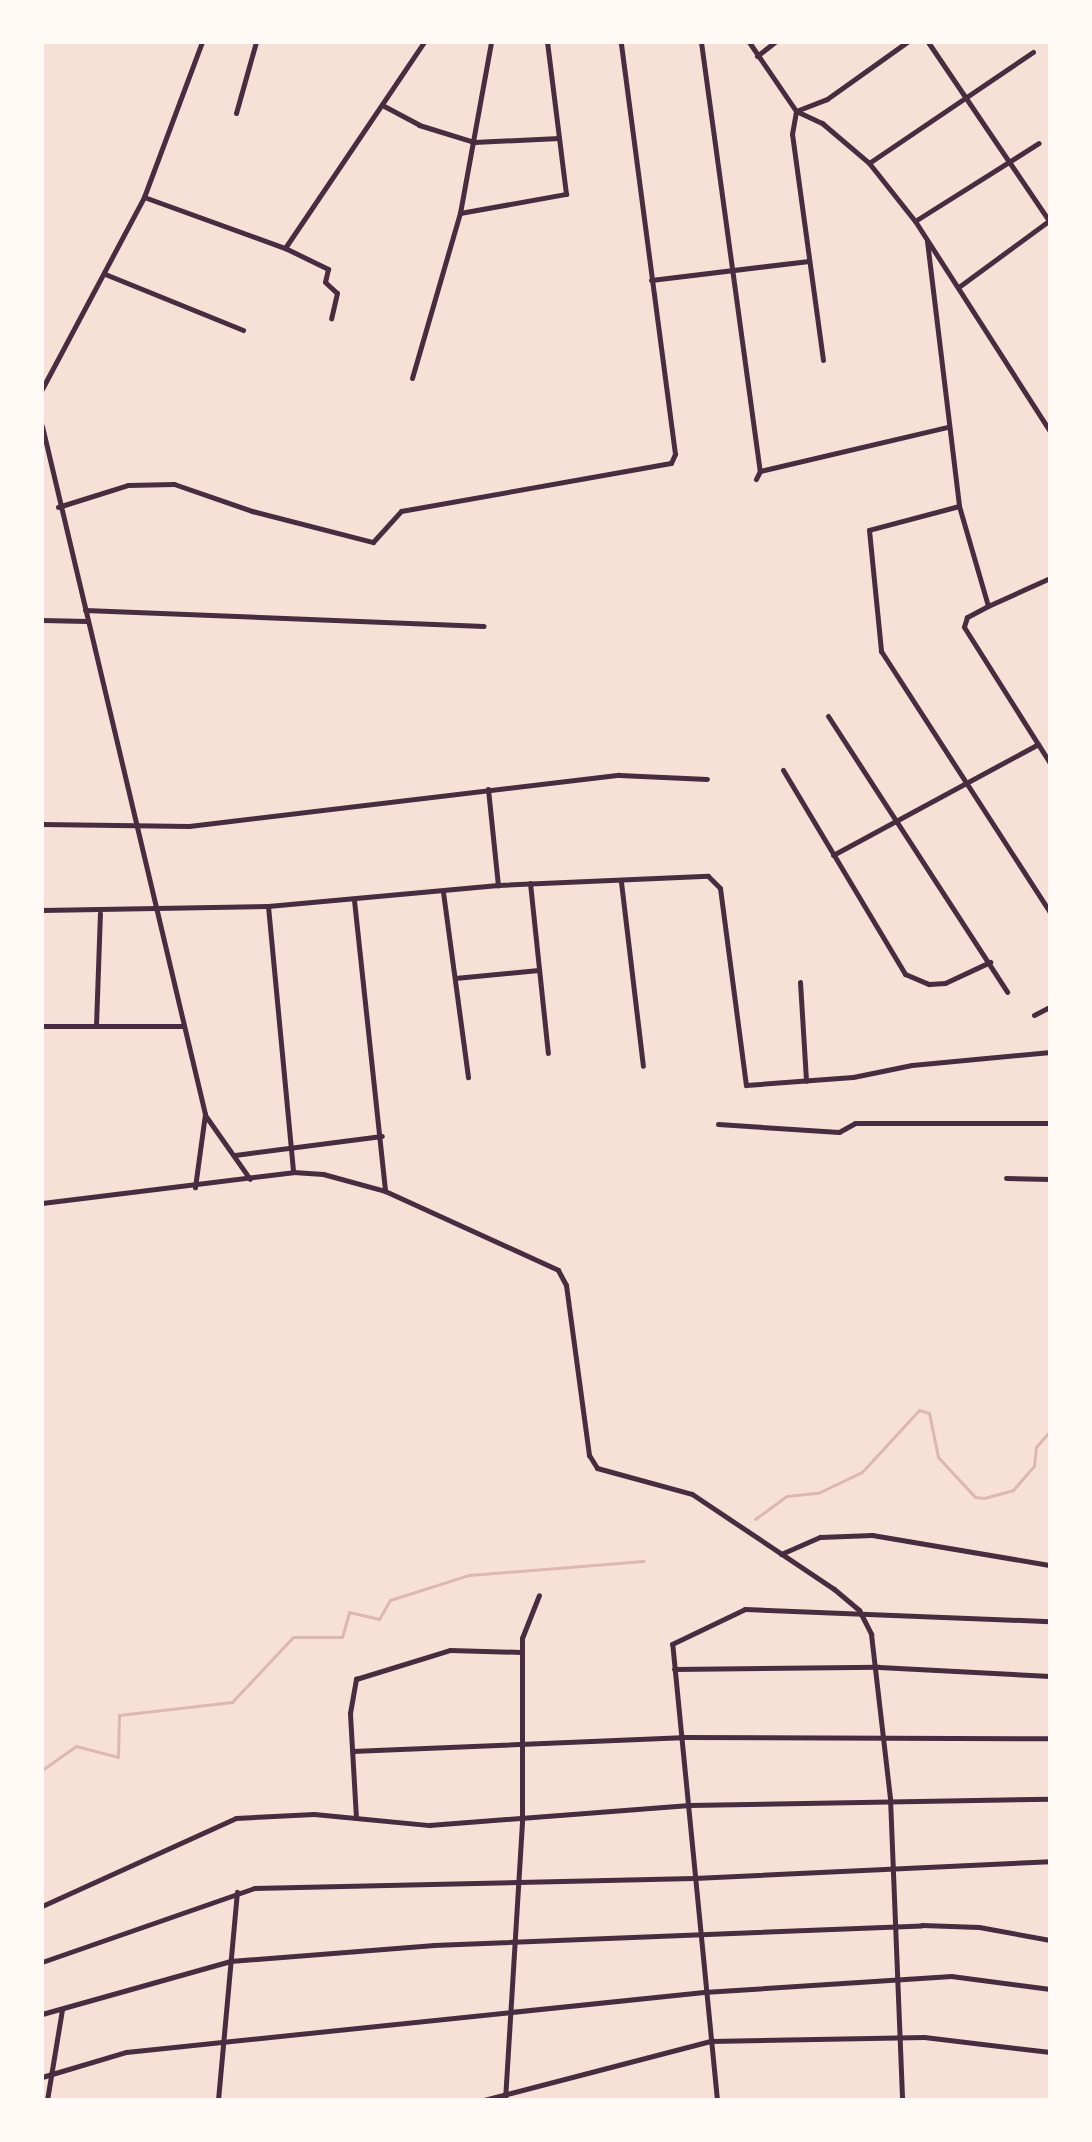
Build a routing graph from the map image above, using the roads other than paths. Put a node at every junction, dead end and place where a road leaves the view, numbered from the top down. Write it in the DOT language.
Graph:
graph roads {
  1 [pos="202,42"];
  2 [pos="256,42"];
  3 [pos="424,42"];
  4 [pos="491,42"];
  5 [pos="547,42"];
  6 [pos="621,42"];
  7 [pos="701,42"];
  8 [pos="749,42"];
  9 [pos="775,42"];
  10 [pos="907,42"];
  11 [pos="928,42"];
  12 [pos="1033,52"];
  13 [pos="757,56"];
  14 [pos="963,96"];
  15 [pos="383,106"];
  16 [pos="796,111"];
  17 [pos="236,113"];
  18 [pos="559,138"];
  19 [pos="474,142"];
  20 [pos="1039,143"];
  21 [pos="1008,161"];
  22 [pos="869,163"];
  23 [pos="144,197"];
  24 [pos="460,213"];
  25 [pos="1050,220"];
  26 [pos="915,221"];
  27 [pos="927,241"];
  28 [pos="285,248"];
  29 [pos="810,261"];
  30 [pos="732,271"];
  31 [pos="105,274"];
  32 [pos="651,280"];
  33 [pos="960,286"];
  34 [pos="331,318"];
  35 [pos="243,330"];
  36 [pos="823,360"];
  37 [pos="412,378"];
  38 [pos="42,389"];
  39 [pos="42,426"];
  40 [pos="948,427"];
  41 [pos="1050,431"];
  42 [pos="760,471"];
  43 [pos="756,479"];
  44 [pos="959,506"];
  45 [pos="58,507"];
  46 [pos="1050,578"];
  47 [pos="988,606"];
  48 [pos="85,610"];
  49 [pos="42,620"];
  50 [pos="87,621"];
  51 [pos="484,626"];
  52 [pos="828,716"];
  53 [pos="1038,744"];
  54 [pos="1050,763"];
  55 [pos="783,770"];
  56 [pos="707,779"];
  57 [pos="968,783"];
  58 [pos="488,789"];
  59 [pos="900,821"];
  60 [pos="42,824"];
  61 [pos="134,827"];
  62 [pos="833,855"];
  63 [pos="621,882"];
  64 [pos="530,883"];
  65 [pos="498,885"];
  66 [pos="443,892"];
  67 [pos="354,900"];
  68 [pos="268,906"];
  69 [pos="42,910"];
  70 [pos="155,911"];
  71 [pos="1050,912"];
  72 [pos="100,913"];
  73 [pos="990,962"];
  74 [pos="539,970"];
  75 [pos="455,978"];
  76 [pos="800,982"];
  77 [pos="1007,992"];
  78 [pos="1050,1007"];
  79 [pos="1034,1015"];
  80 [pos="42,1026"];
  81 [pos="96,1026"];
  82 [pos="182,1026"];
  83 [pos="1050,1052"];
  84 [pos="548,1053"];
  85 [pos="643,1066"];
  86 [pos="468,1077"];
  87 [pos="806,1081"];
  88 [pos="205,1114"];
  89 [pos="1050,1123"];
  90 [pos="718,1124"];
  91 [pos="382,1136"];
  92 [pos="289,1148"];
  93 [pos="235,1155"];
  94 [pos="293,1172"];
  95 [pos="1006,1178"];
  96 [pos="250,1179"];
  97 [pos="1050,1179"];
  98 [pos="195,1187"];
  99 [pos="385,1191"];
  100 [pos="42,1203"];
  101 [pos="781,1554"];
  102 [pos="1050,1565"];
  103 [pos="539,1595"];
  104 [pos="859,1610"];
  105 [pos="1050,1621"];
  106 [pos="522,1652"];
  107 [pos="879,1667"];
  108 [pos="674,1669"];
  109 [pos="1050,1676"];
  110 [pos="884,1734"];
  111 [pos="681,1737"];
  112 [pos="1050,1738"];
  113 [pos="523,1745"];
  114 [pos="352,1751"];
  115 [pos="890,1798"];
  116 [pos="1050,1799"];
  117 [pos="689,1805"];
  118 [pos="356,1818"];
  119 [pos="522,1820"];
  120 [pos="1050,1861"];
  121 [pos="893,1867"];
  122 [pos="694,1878"];
  123 [pos="519,1881"];
  124 [pos="237,1892"];
  125 [pos="42,1906"];
  126 [pos="894,1927"];
  127 [pos="700,1932"];
  128 [pos="1050,1940"];
  129 [pos="514,1942"];
  130 [pos="230,1961"];
  131 [pos="42,1962"];
  132 [pos="894,1976"];
  133 [pos="1050,1989"];
  134 [pos="704,1992"];
  135 [pos="62,2009"];
  136 [pos="42,2014"];
  137 [pos="509,2015"];
  138 [pos="896,2038"];
  139 [pos="710,2041"];
  140 [pos="223,2045"];
  141 [pos="1050,2052"];
  142 [pos="53,2074"];
  143 [pos="42,2077"];
  144 [pos="505,2098"];
  145 [pos="47,2100"];
  146 [pos="218,2100"];
  147 [pos="484,2100"];
  148 [pos="715,2100"];
  149 [pos="902,2100"];
  150 [pos="937,2100"];
  1 -- 23 [label="street"];
  2 -- 17 [label="street"];
  3 -- 15 [label="street"];
  4 -- 19 [label="street"];
  5 -- 18 [label="street"];
  6 -- 32 [label="street"];
  7 -- 30 [label="street"];
  8 -- 13 [label="street"];
  9 -- 13 [label="street"];
  10 -- 16 [label="street"];
  11 -- 14 [label="street"];
  12 -- 14 [label="street"];
  13 -- 16 [label="street"];
  14 -- 21 [label="street"];
  14 -- 22 [label="street"];
  15 -- 19 [label="street"];
  15 -- 28 [label="street"];
  16 -- 22 [label="street"];
  16 -- 29 [label="street"];
  18 -- 19 [label="street"];
  18 -- 24 [label="street"];
  19 -- 24 [label="street"];
  20 -- 21 [label="street"];
  21 -- 25 [label="street"];
  21 -- 26 [label="street"];
  22 -- 26 [label="street"];
  23 -- 28 [label="street"];
  23 -- 31 [label="street"];
  24 -- 37 [label="street"];
  25 -- 33 [label="street"];
  26 -- 27 [label="street"];
  27 -- 33 [label="street"];
  27 -- 40 [label="street"];
  28 -- 34 [label="street"];
  29 -- 30 [label="street"];
  29 -- 36 [label="street"];
  30 -- 32 [label="street"];
  30 -- 42 [label="street"];
  31 -- 35 [label="street"];
  31 -- 38 [label="street"];
  32 -- 45 [label="street"];
  33 -- 41 [label="street"];
  39 -- 45 [label="street"];
  40 -- 42 [label="street"];
  40 -- 44 [label="street"];
  42 -- 43 [label="street"];
  44 -- 47 [label="street"];
  44 -- 57 [label="street"];
  45 -- 48 [label="street"];
  46 -- 47 [label="street"];
  47 -- 53 [label="street"];
  48 -- 50 [label="street"];
  48 -- 51 [label="street"];
  49 -- 50 [label="street"];
  50 -- 61 [label="street"];
  52 -- 59 [label="street"];
  53 -- 54 [label="street"];
  53 -- 57 [label="street"];
  55 -- 62 [label="street"];
  56 -- 58 [label="street"];
  57 -- 59 [label="street"];
  57 -- 71 [label="street"];
  58 -- 61 [label="street"];
  58 -- 65 [label="street"];
  59 -- 62 [label="street"];
  59 -- 73 [label="street"];
  60 -- 61 [label="street"];
  61 -- 70 [label="street"];
  62 -- 73 [label="street"];
  63 -- 64 [label="street"];
  63 -- 85 [label="street"];
  63 -- 87 [label="street"];
  64 -- 65 [label="street"];
  64 -- 74 [label="street"];
  65 -- 66 [label="street"];
  66 -- 67 [label="street"];
  66 -- 75 [label="street"];
  67 -- 68 [label="street"];
  67 -- 91 [label="street"];
  68 -- 70 [label="street"];
  68 -- 92 [label="street"];
  69 -- 72 [label="street"];
  70 -- 72 [label="street"];
  70 -- 82 [label="street"];
  72 -- 81 [label="street"];
  73 -- 77 [label="street"];
  74 -- 75 [label="street"];
  74 -- 84 [label="street"];
  75 -- 86 [label="street"];
  76 -- 87 [label="street"];
  78 -- 79 [label="street"];
  80 -- 81 [label="street"];
  81 -- 82 [label="street"];
  82 -- 88 [label="street"];
  83 -- 87 [label="street"];
  88 -- 93 [label="street"];
  88 -- 98 [label="street"];
  89 -- 90 [label="street"];
  91 -- 92 [label="street"];
  91 -- 99 [label="street"];
  92 -- 93 [label="street"];
  92 -- 94 [label="street"];
  93 -- 96 [label="street"];
  94 -- 96 [label="street"];
  94 -- 99 [label="street"];
  95 -- 97 [label="street"];
  96 -- 98 [label="street"];
  98 -- 100 [label="street"];
  99 -- 101 [label="street"];
  101 -- 102 [label="street"];
  101 -- 104 [label="street"];
  103 -- 106 [label="street"];
  104 -- 105 [label="street"];
  104 -- 107 [label="street"];
  104 -- 108 [label="street"];
  106 -- 113 [label="street"];
  106 -- 114 [label="street"];
  107 -- 108 [label="street"];
  107 -- 109 [label="street"];
  107 -- 110 [label="street"];
  108 -- 111 [label="street"];
  110 -- 111 [label="street"];
  110 -- 112 [label="street"];
  110 -- 115 [label="street"];
  111 -- 113 [label="street"];
  111 -- 117 [label="street"];
  113 -- 114 [label="street"];
  113 -- 119 [label="street"];
  114 -- 118 [label="street"];
  115 -- 116 [label="street"];
  115 -- 117 [label="street"];
  115 -- 121 [label="street"];
  117 -- 119 [label="street"];
  117 -- 122 [label="street"];
  118 -- 119 [label="street"];
  118 -- 125 [label="street"];
  119 -- 123 [label="street"];
  120 -- 121 [label="street"];
  121 -- 122 [label="street"];
  121 -- 126 [label="street"];
  122 -- 123 [label="street"];
  122 -- 127 [label="street"];
  123 -- 124 [label="street"];
  123 -- 129 [label="street"];
  124 -- 130 [label="street"];
  124 -- 131 [label="street"];
  126 -- 127 [label="street"];
  126 -- 128 [label="street"];
  126 -- 132 [label="street"];
  127 -- 129 [label="street"];
  127 -- 134 [label="street"];
  129 -- 130 [label="street"];
  129 -- 137 [label="street"];
  130 -- 135 [label="street"];
  130 -- 140 [label="street"];
  132 -- 133 [label="street"];
  132 -- 134 [label="street"];
  132 -- 138 [label="street"];
  134 -- 137 [label="street"];
  134 -- 139 [label="street"];
  135 -- 136 [label="street"];
  135 -- 142 [label="street"];
  137 -- 140 [label="street"];
  137 -- 144 [label="street"];
  138 -- 139 [label="street"];
  138 -- 141 [label="street"];
  138 -- 149 [label="street"];
  139 -- 144 [label="street"];
  139 -- 148 [label="street"];
  140 -- 142 [label="street"];
  140 -- 146 [label="street"];
  142 -- 143 [label="street"];
  142 -- 145 [label="street"];
  144 -- 147 [label="street"];
  148 -- 149 [label="street"];
  149 -- 150 [label="street"];
}
